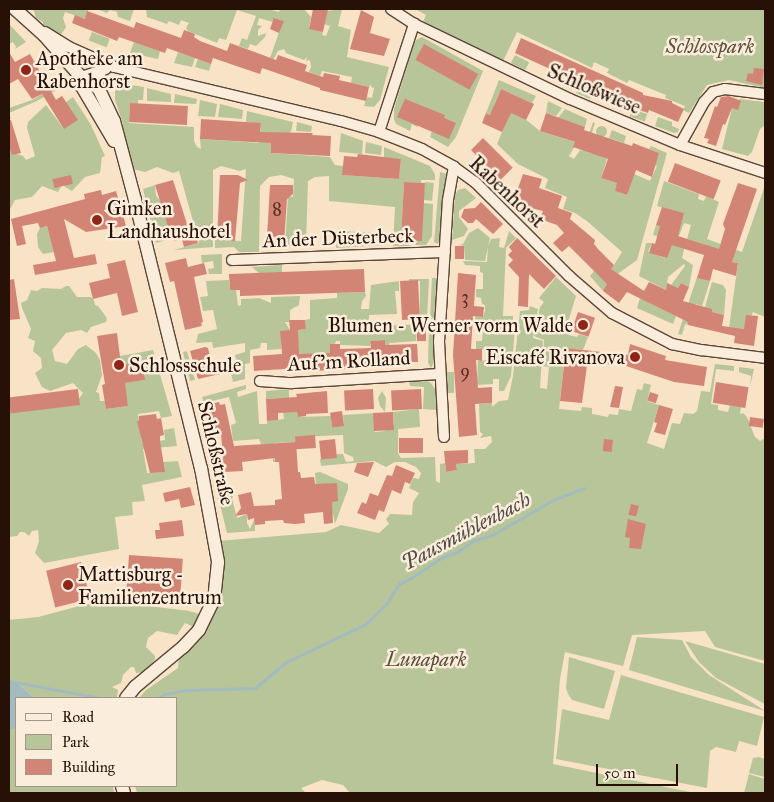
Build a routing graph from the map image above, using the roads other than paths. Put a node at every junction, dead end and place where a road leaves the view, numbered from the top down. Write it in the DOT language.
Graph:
graph roads {
  1 [pos="15,9"];
  2 [pos="391,9"];
  3 [pos="32,24"];
  4 [pos="414,24"];
  5 [pos="114,67"];
  6 [pos="100,70"];
  7 [pos="81,77"];
  8 [pos="98,88"];
  9 [pos="765,94"];
  10 [pos="379,132"];
  11 [pos="680,145"];
  12 [pos="122,157"];
  13 [pos="454,167"];
  14 [pos="765,174"];
  15 [pos="445,252"];
  16 [pos="232,260"];
  17 [pos="765,358"];
  18 [pos="439,374"];
  19 [pos="260,381"];
  20 [pos="444,437"];
  21 [pos="127,697"];
  1 -- 3 [label="street, Schloßstraße"];
  2 -- 4 [label="street, Schloßwiese"];
  3 -- 5 [label="street, Rabenhorst"];
  3 -- 7 [label="street, Schloßstraße"];
  4 -- 10 [label="street"];
  4 -- 11 [label="street, Schloßwiese"];
  5 -- 6 [label="street, Rabenhorst"];
  5 -- 10 [label="street, Rabenhorst"];
  6 -- 7 [label="street, Rabenhorst"];
  6 -- 8 [label="street"];
  7 -- 8 [label="street, Schloßstraße"];
  7 -- 12 [label="street, Schloßstraße"];
  8 -- 12 [label="street, Schloßstraße"];
  9 -- 11 [label="street"];
  10 -- 13 [label="street, Rabenhorst"];
  11 -- 14 [label="street, Schloßwiese"];
  12 -- 21 [label="street, Schloßstraße"];
  13 -- 15 [label="street, Auf'm Rolland"];
  13 -- 17 [label="street, Rabenhorst"];
  15 -- 16 [label="street, An der Düsterbeck"];
  15 -- 18 [label="street, Auf'm Rolland"];
  18 -- 19 [label="street, Auf'm Rolland"];
  18 -- 20 [label="street, Auf'm Rolland"];
}
